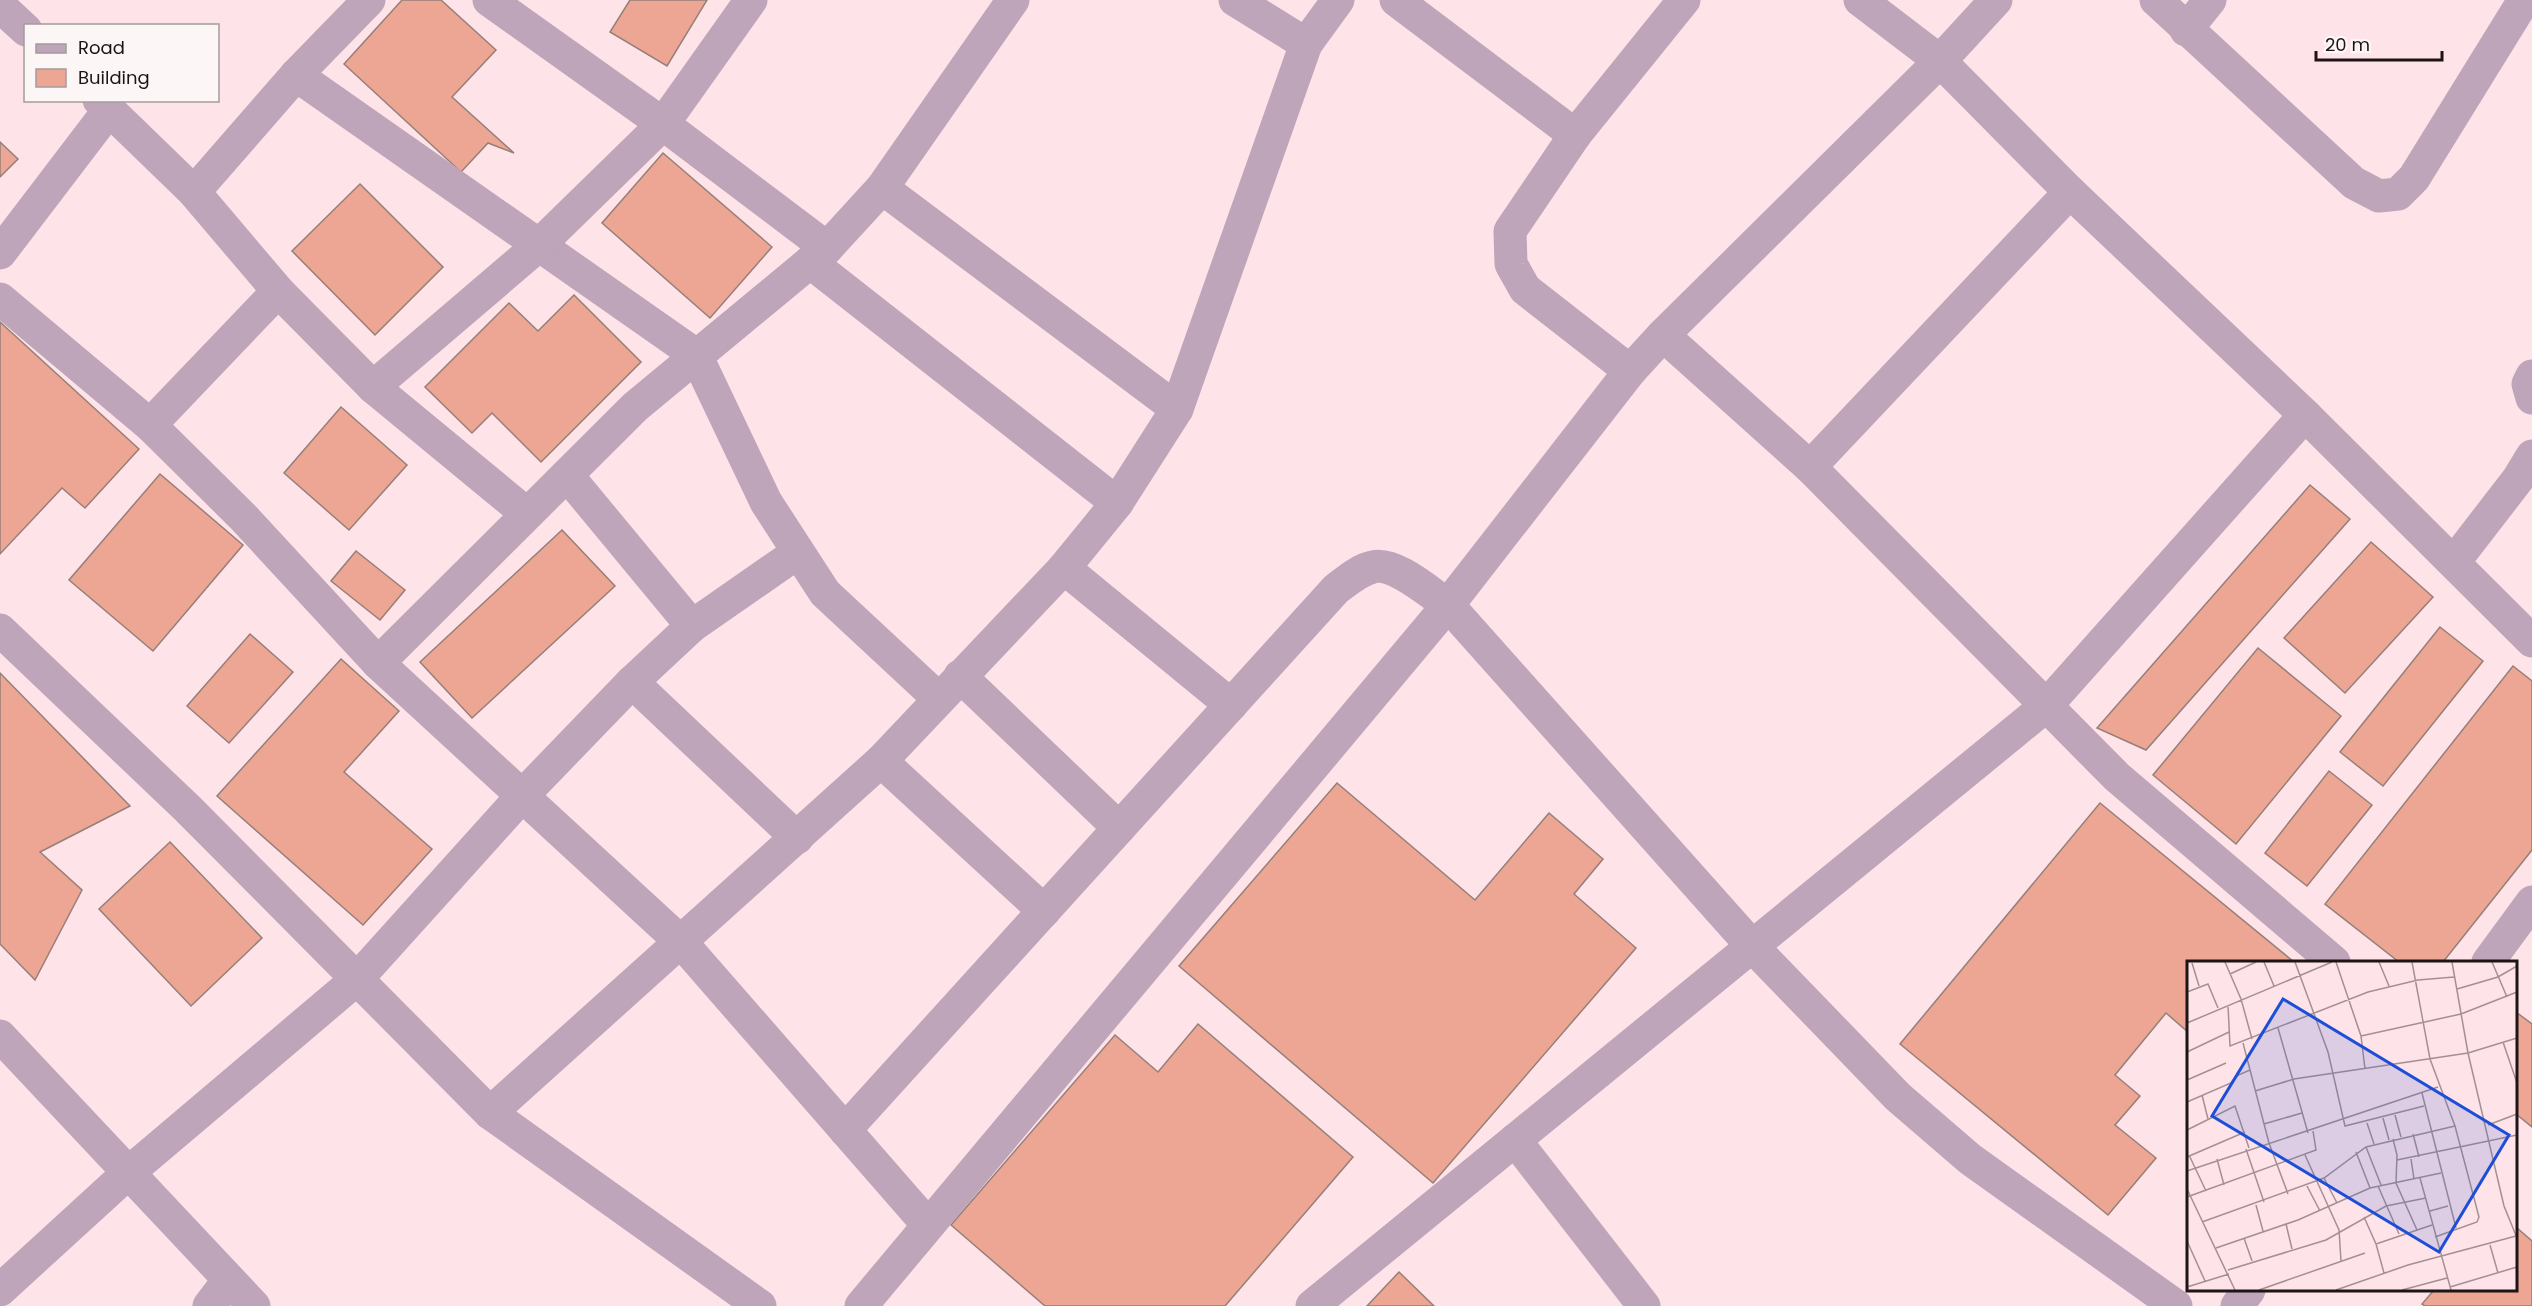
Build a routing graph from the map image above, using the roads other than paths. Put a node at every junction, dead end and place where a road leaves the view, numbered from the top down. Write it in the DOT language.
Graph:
graph roads {
  1 [pos="369,0"];
  2 [pos="489,0"];
  3 [pos="751,0"];
  4 [pos="1013,0"];
  5 [pos="1235,0"];
  6 [pos="1338,0"];
  7 [pos="1396,0"];
  8 [pos="1684,0"];
  9 [pos="1860,0"];
  10 [pos="1996,0"];
  11 [pos="2156,0"];
  12 [pos="2210,0"];
  13 [pos="2524,0"];
  14 [pos="0,6"];
  15 [pos="24,28"];
  16 [pos="2186,30"];
  17 [pos="1306,44"];
  18 [pos="1940,61"];
  19 [pos="296,75"];
  20 [pos="104,105"];
  21 [pos="663,123"];
  22 [pos="1575,135"];
  23 [pos="882,188"];
  24 [pos="194,192"];
  25 [pos="2070,192"];
  26 [pos="538,246"];
  27 [pos="0,253"];
  28 [pos="818,255"];
  29 [pos="278,291"];
  30 [pos="0,299"];
  31 [pos="1663,335"];
  32 [pos="696,356"];
  33 [pos="1630,371"];
  34 [pos="2532,376"];
  35 [pos="373,387"];
  36 [pos="2532,398"];
  37 [pos="1177,409"];
  38 [pos="2305,415"];
  39 [pos="150,425"];
  40 [pos="2532,456"];
  41 [pos="1810,467"];
  42 [pos="567,475"];
  43 [pos="1117,503"];
  44 [pos="527,514"];
  45 [pos="797,553"];
  46 [pos="2454,562"];
  47 [pos="1064,568"];
  48 [pos="1448,605"];
  49 [pos="692,626"];
  50 [pos="0,630"];
  51 [pos="2532,641"];
  52 [pos="378,663"];
  53 [pos="632,682"];
  54 [pos="950,687"];
  55 [pos="1231,705"];
  56 [pos="2046,706"];
  57 [pos="881,761"];
  58 [pos="522,796"];
  59 [pos="1119,828"];
  60 [pos="797,838"];
  61 [pos="2532,902"];
  62 [pos="1044,911"];
  63 [pos="682,943"];
  64 [pos="1752,946"];
  65 [pos="2332,961"];
  66 [pos="2489,961"];
  67 [pos="357,980"];
  68 [pos="0,1036"];
  69 [pos="490,1113"];
  70 [pos="845,1130"];
  71 [pos="1515,1140"];
  72 [pos="128,1173"];
  73 [pos="928,1225"];
  74 [pos="0,1290"];
  75 [pos="2248,1291"];
  76 [pos="218,1294"];
  77 [pos="254,1306"];
  78 [pos="760,1306"];
  79 [pos="861,1306"];
  80 [pos="1312,1306"];
  81 [pos="1644,1306"];
  82 [pos="2176,1306"];
  83 [pos="2237,1306"];
  1 -- 19 [label="street"];
  2 -- 21 [label="street"];
  3 -- 21 [label="street"];
  4 -- 23 [label="street"];
  5 -- 17 [label="street"];
  6 -- 17 [label="street"];
  7 -- 22 [label="street"];
  8 -- 22 [label="street"];
  9 -- 18 [label="street"];
  10 -- 18 [label="street"];
  11 -- 16 [label="street"];
  12 -- 16 [label="street"];
  13 -- 16 [label="street"];
  14 -- 15 [label="street"];
  17 -- 37 [label="street"];
  18 -- 25 [label="street"];
  18 -- 31 [label="street"];
  19 -- 24 [label="street"];
  19 -- 26 [label="street"];
  20 -- 24 [label="street"];
  20 -- 27 [label="street"];
  21 -- 26 [label="street"];
  21 -- 28 [label="street"];
  22 -- 33 [label="street"];
  23 -- 28 [label="street"];
  23 -- 37 [label="street"];
  24 -- 29 [label="street"];
  25 -- 38 [label="street"];
  25 -- 41 [label="street"];
  26 -- 32 [label="street"];
  26 -- 35 [label="street"];
  28 -- 32 [label="street"];
  28 -- 43 [label="street"];
  29 -- 35 [label="street"];
  29 -- 39 [label="street"];
  30 -- 39 [label="street"];
  31 -- 33 [label="street"];
  31 -- 41 [label="street"];
  32 -- 42 [label="street"];
  32 -- 45 [label="street"];
  33 -- 48 [label="street"];
  34 -- 36 [label="street"];
  35 -- 44 [label="street"];
  37 -- 43 [label="street"];
  38 -- 46 [label="street"];
  38 -- 56 [label="street"];
  39 -- 52 [label="street"];
  40 -- 46 [label="street"];
  41 -- 56 [label="street"];
  42 -- 44 [label="street"];
  42 -- 49 [label="street"];
  43 -- 47 [label="street"];
  44 -- 52 [label="street"];
  45 -- 49 [label="street"];
  45 -- 54 [label="street"];
  46 -- 51 [label="street"];
  47 -- 54 [label="street"];
  47 -- 55 [label="street"];
  48 -- 55 [label="street"];
  48 -- 64 [label="street"];
  48 -- 73 [label="street"];
  49 -- 53 [label="street"];
  50 -- 67 [label="street"];
  52 -- 58 [label="street"];
  53 -- 58 [label="street"];
  53 -- 60 [label="street"];
  54 -- 57 [label="street"];
  54 -- 59 [label="street"];
  55 -- 59 [label="street"];
  56 -- 64 [label="street"];
  56 -- 65 [label="street"];
  57 -- 60 [label="street"];
  57 -- 62 [label="street"];
  58 -- 63 [label="street"];
  58 -- 67 [label="street"];
  59 -- 62 [label="street"];
  60 -- 63 [label="street"];
  61 -- 66 [label="street"];
  62 -- 70 [label="street"];
  63 -- 69 [label="street"];
  63 -- 70 [label="street"];
  64 -- 71 [label="street"];
  64 -- 82 [label="street"];
  67 -- 69 [label="street"];
  67 -- 72 [label="street"];
  68 -- 72 [label="street"];
  69 -- 78 [label="street"];
  70 -- 73 [label="street"];
  71 -- 80 [label="street"];
  71 -- 81 [label="street"];
  72 -- 74 [label="street"];
  72 -- 76 [label="street"];
  73 -- 79 [label="street"];
  75 -- 83 [label="street"];
  76 -- 77 [label="street"];
}
